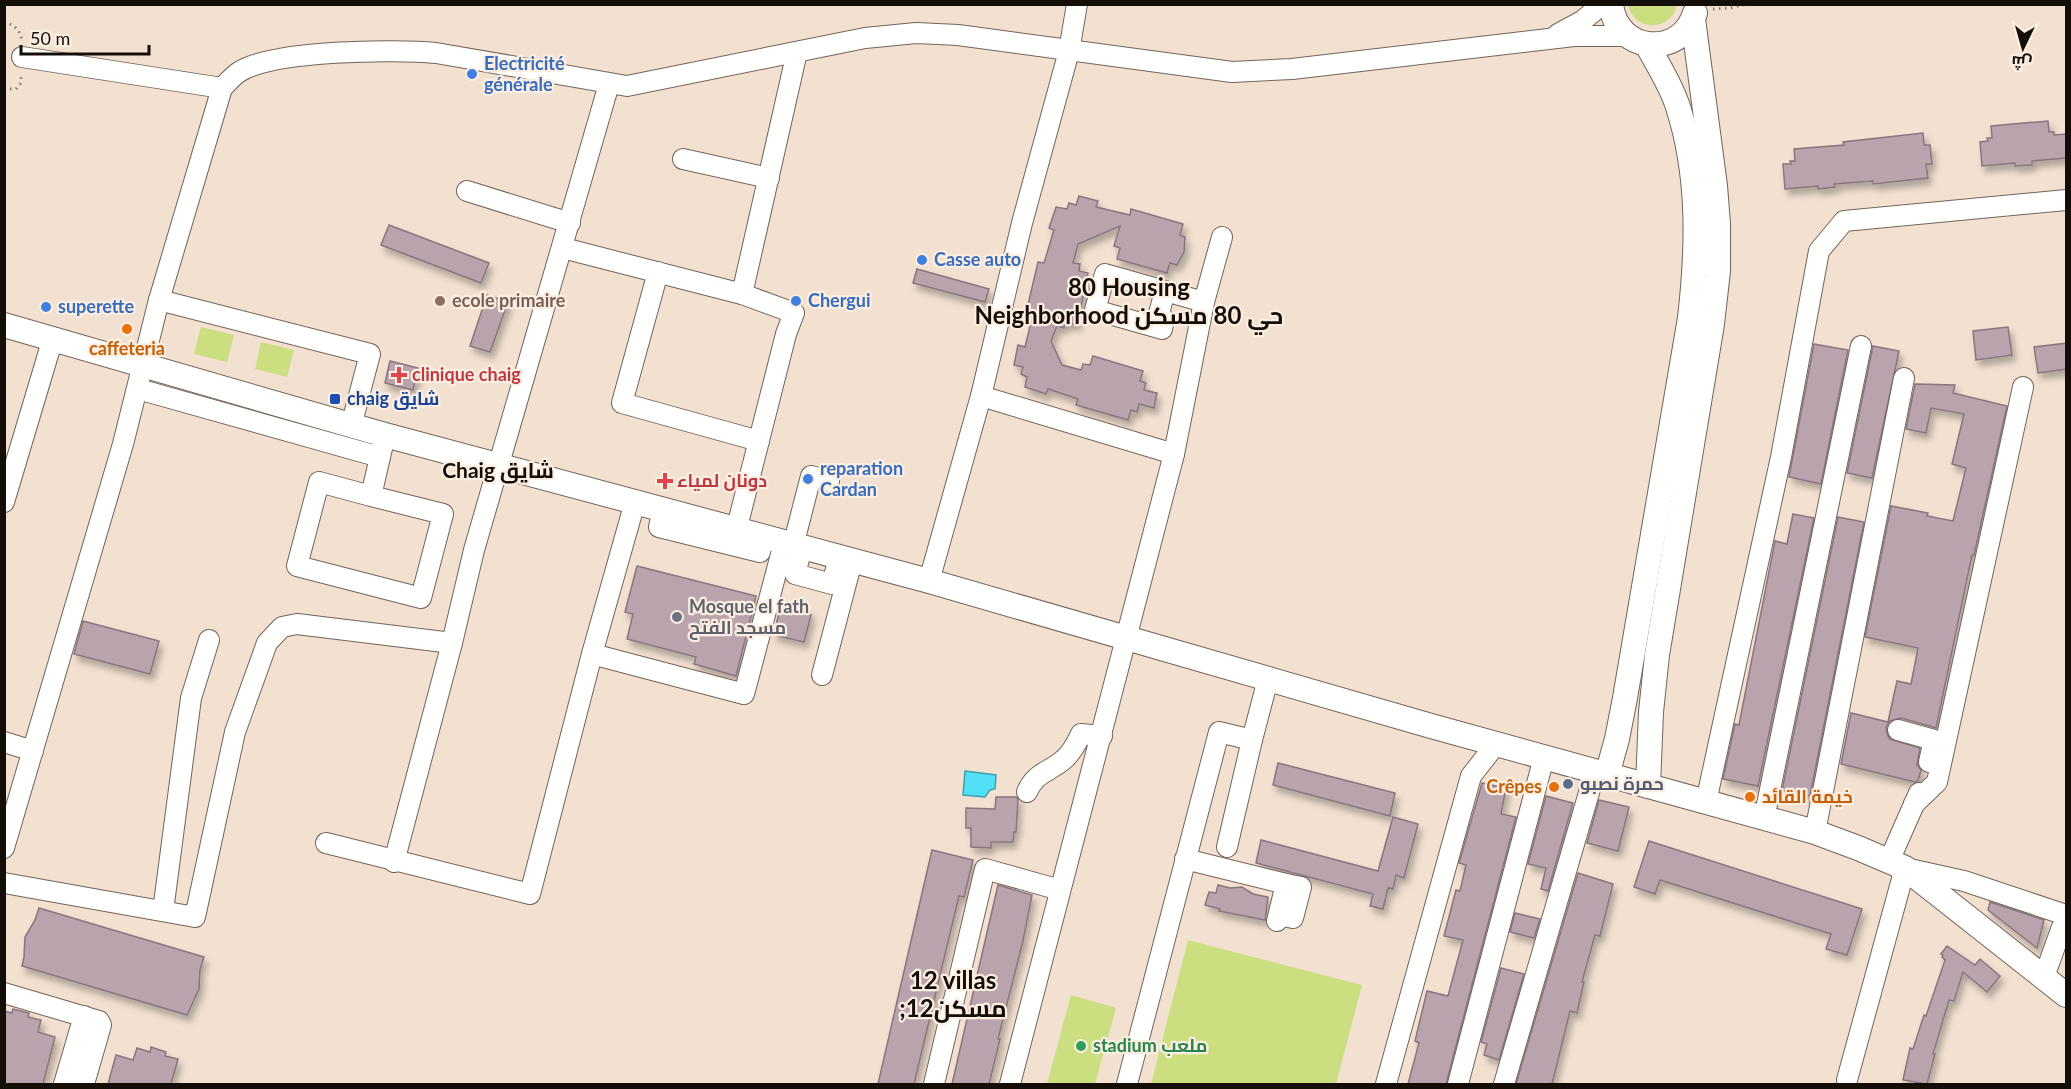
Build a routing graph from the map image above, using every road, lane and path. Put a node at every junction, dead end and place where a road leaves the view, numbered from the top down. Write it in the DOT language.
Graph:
graph roads {
  1 [pos="1077,4"];
  2 [pos="1603,4"];
  3 [pos="1611,4"];
  4 [pos="1747,4"];
  5 [pos="1695,11"];
  6 [pos="4,22"];
  7 [pos="1548,39"];
  8 [pos="1637,40"];
  9 [pos="1070,51"];
  10 [pos="797,52"];
  11 [pos="22,57"];
  12 [pos="609,84"];
  13 [pos="222,88"];
  14 [pos="4,89"];
  15 [pos="683,159"];
  16 [pos="769,178"];
  17 [pos="467,191"];
  18 [pos="2067,200"];
  19 [pos="570,223"];
  20 [pos="1222,237"];
  21 [pos="563,248"];
  22 [pos="658,272"];
  23 [pos="1165,291"];
  24 [pos="742,294"];
  25 [pos="159,300"];
  26 [pos="1204,302"];
  27 [pos="4,325"];
  28 [pos="53,338"];
  29 [pos="1861,346"];
  30 [pos="144,365"];
  31 [pos="1904,378"];
  32 [pos="2023,387"];
  33 [pos="138,389"];
  34 [pos="981,396"];
  35 [pos="351,426"];
  36 [pos="759,441"];
  37 [pos="383,446"];
  38 [pos="12,452"];
  39 [pos="1174,454"];
  40 [pos="497,466"];
  41 [pos="829,481"];
  42 [pos="370,496"];
  43 [pos="4,502"];
  44 [pos="635,502"];
  45 [pos="663,510"];
  46 [pos="736,531"];
  47 [pos="785,543"];
  48 [pos="845,559"];
  49 [pos="929,581"];
  50 [pos="1126,638"];
  51 [pos="209,640"];
  52 [pos="453,643"];
  53 [pos="592,654"];
  54 [pos="822,675"];
  55 [pos="1268,679"];
  56 [pos="1898,730"];
  57 [pos="1102,736"];
  58 [pos="1252,741"];
  59 [pos="4,742"];
  60 [pos="1496,744"];
  61 [pos="33,751"];
  62 [pos="1544,758"];
  63 [pos="1601,773"];
  64 [pos="1648,786"];
  65 [pos="1027,792"];
  66 [pos="1706,802"];
  67 [pos="1914,804"];
  68 [pos="1764,819"];
  69 [pos="1815,832"];
  70 [pos="326,843"];
  71 [pos="4,848"];
  72 [pos="1227,848"];
  73 [pos="1185,859"];
  74 [pos="394,862"];
  75 [pos="1897,864"];
  76 [pos="4,883"];
  77 [pos="1060,890"];
  78 [pos="163,911"];
  79 [pos="2067,915"];
  80 [pos="1278,918"];
  81 [pos="2063,939"];
  82 [pos="2044,977"];
  83 [pos="4,993"];
  84 [pos="2067,994"];
  85 [pos="84,1016"];
  86 [pos="1847,1080"];
  87 [pos="64,1084"];
  88 [pos="84,1084"];
  89 [pos="934,1084"];
  90 [pos="1010,1084"];
  91 [pos="1127,1084"];
  92 [pos="1386,1084"];
  93 [pos="1458,1084"];
  94 [pos="1504,1084"];
  1 -- 9 [label="street"];
  2 -- 7 [label="street"];
  3 -- 8 [label="main road"];
  4 -- 5 [label="path"];
  5 -- 8 [label="main road"];
  5 -- 64 [label="main road"];
  6 -- 11 [label="path"];
  7 -- 8 [label="street"];
  7 -- 9 [label="street"];
  8 -- 63 [label="main road"];
  9 -- 10 [label="street"];
  9 -- 34 [label="street"];
  10 -- 12 [label="street"];
  10 -- 16 [label="street"];
  11 -- 13 [label="street"];
  11 -- 14 [label="path"];
  12 -- 13 [label="street"];
  12 -- 19 [label="street"];
  13 -- 25 [label="street"];
  15 -- 16 [label="street"];
  16 -- 24 [label="street"];
  17 -- 19 [label="street"];
  18 -- 66 [label="street"];
  19 -- 21 [label="street"];
  20 -- 26 [label="street"];
  21 -- 22 [label="street"];
  21 -- 40 [label="street"];
  22 -- 24 [label="street"];
  22 -- 36 [label="street"];
  23 -- 26 [label="street"];
  24 -- 36 [label="street"];
  25 -- 30 [label="street"];
  25 -- 35 [label="street"];
  26 -- 39 [label="street"];
  27 -- 28 [label="main road"];
  28 -- 30 [label="main road"];
  28 -- 38 [label="street"];
  29 -- 68 [label="street"];
  30 -- 33 [label="street"];
  30 -- 35 [label="main road"];
  31 -- 69 [label="street"];
  32 -- 67 [label="street"];
  33 -- 37 [label="street"];
  33 -- 61 [label="street"];
  34 -- 39 [label="street"];
  34 -- 49 [label="street"];
  35 -- 37 [label="main road"];
  36 -- 46 [label="street"];
  37 -- 40 [label="main road"];
  37 -- 42 [label="street"];
  38 -- 43 [label="street"];
  39 -- 50 [label="street"];
  40 -- 44 [label="main road"];
  40 -- 52 [label="street"];
  41 -- 47 [label="street"];
  42 -- 42 [label="street"];
  44 -- 45 [label="main road"];
  44 -- 53 [label="street"];
  45 -- 46 [label="main road"];
  45 -- 47 [label="street"];
  46 -- 47 [label="main road"];
  47 -- 48 [label="main road"];
  47 -- 53 [label="street"];
  48 -- 49 [label="main road"];
  48 -- 54 [label="street"];
  49 -- 50 [label="main road"];
  50 -- 55 [label="main road"];
  50 -- 57 [label="street"];
  51 -- 78 [label="street"];
  52 -- 74 [label="street"];
  52 -- 78 [label="street"];
  53 -- 74 [label="street"];
  55 -- 58 [label="street"];
  55 -- 60 [label="main road"];
  56 -- 67 [label="street"];
  57 -- 65 [label="street"];
  57 -- 77 [label="street"];
  58 -- 72 [label="street"];
  58 -- 73 [label="street"];
  59 -- 61 [label="street"];
  60 -- 62 [label="main road"];
  60 -- 92 [label="street"];
  61 -- 71 [label="street"];
  62 -- 63 [label="main road"];
  62 -- 93 [label="street"];
  63 -- 64 [label="main road"];
  63 -- 94 [label="street"];
  64 -- 66 [label="main road"];
  66 -- 68 [label="main road"];
  67 -- 75 [label="street"];
  68 -- 69 [label="main road"];
  69 -- 75 [label="main road"];
  70 -- 74 [label="street"];
  73 -- 80 [label="street"];
  73 -- 91 [label="street"];
  75 -- 79 [label="street"];
  75 -- 82 [label="main road"];
  75 -- 86 [label="street"];
  76 -- 78 [label="street"];
  77 -- 89 [label="street"];
  77 -- 90 [label="street"];
  81 -- 82 [label="street"];
  82 -- 84 [label="main road"];
  83 -- 85 [label="street"];
  85 -- 87 [label="street"];
  85 -- 88 [label="street"];
}
